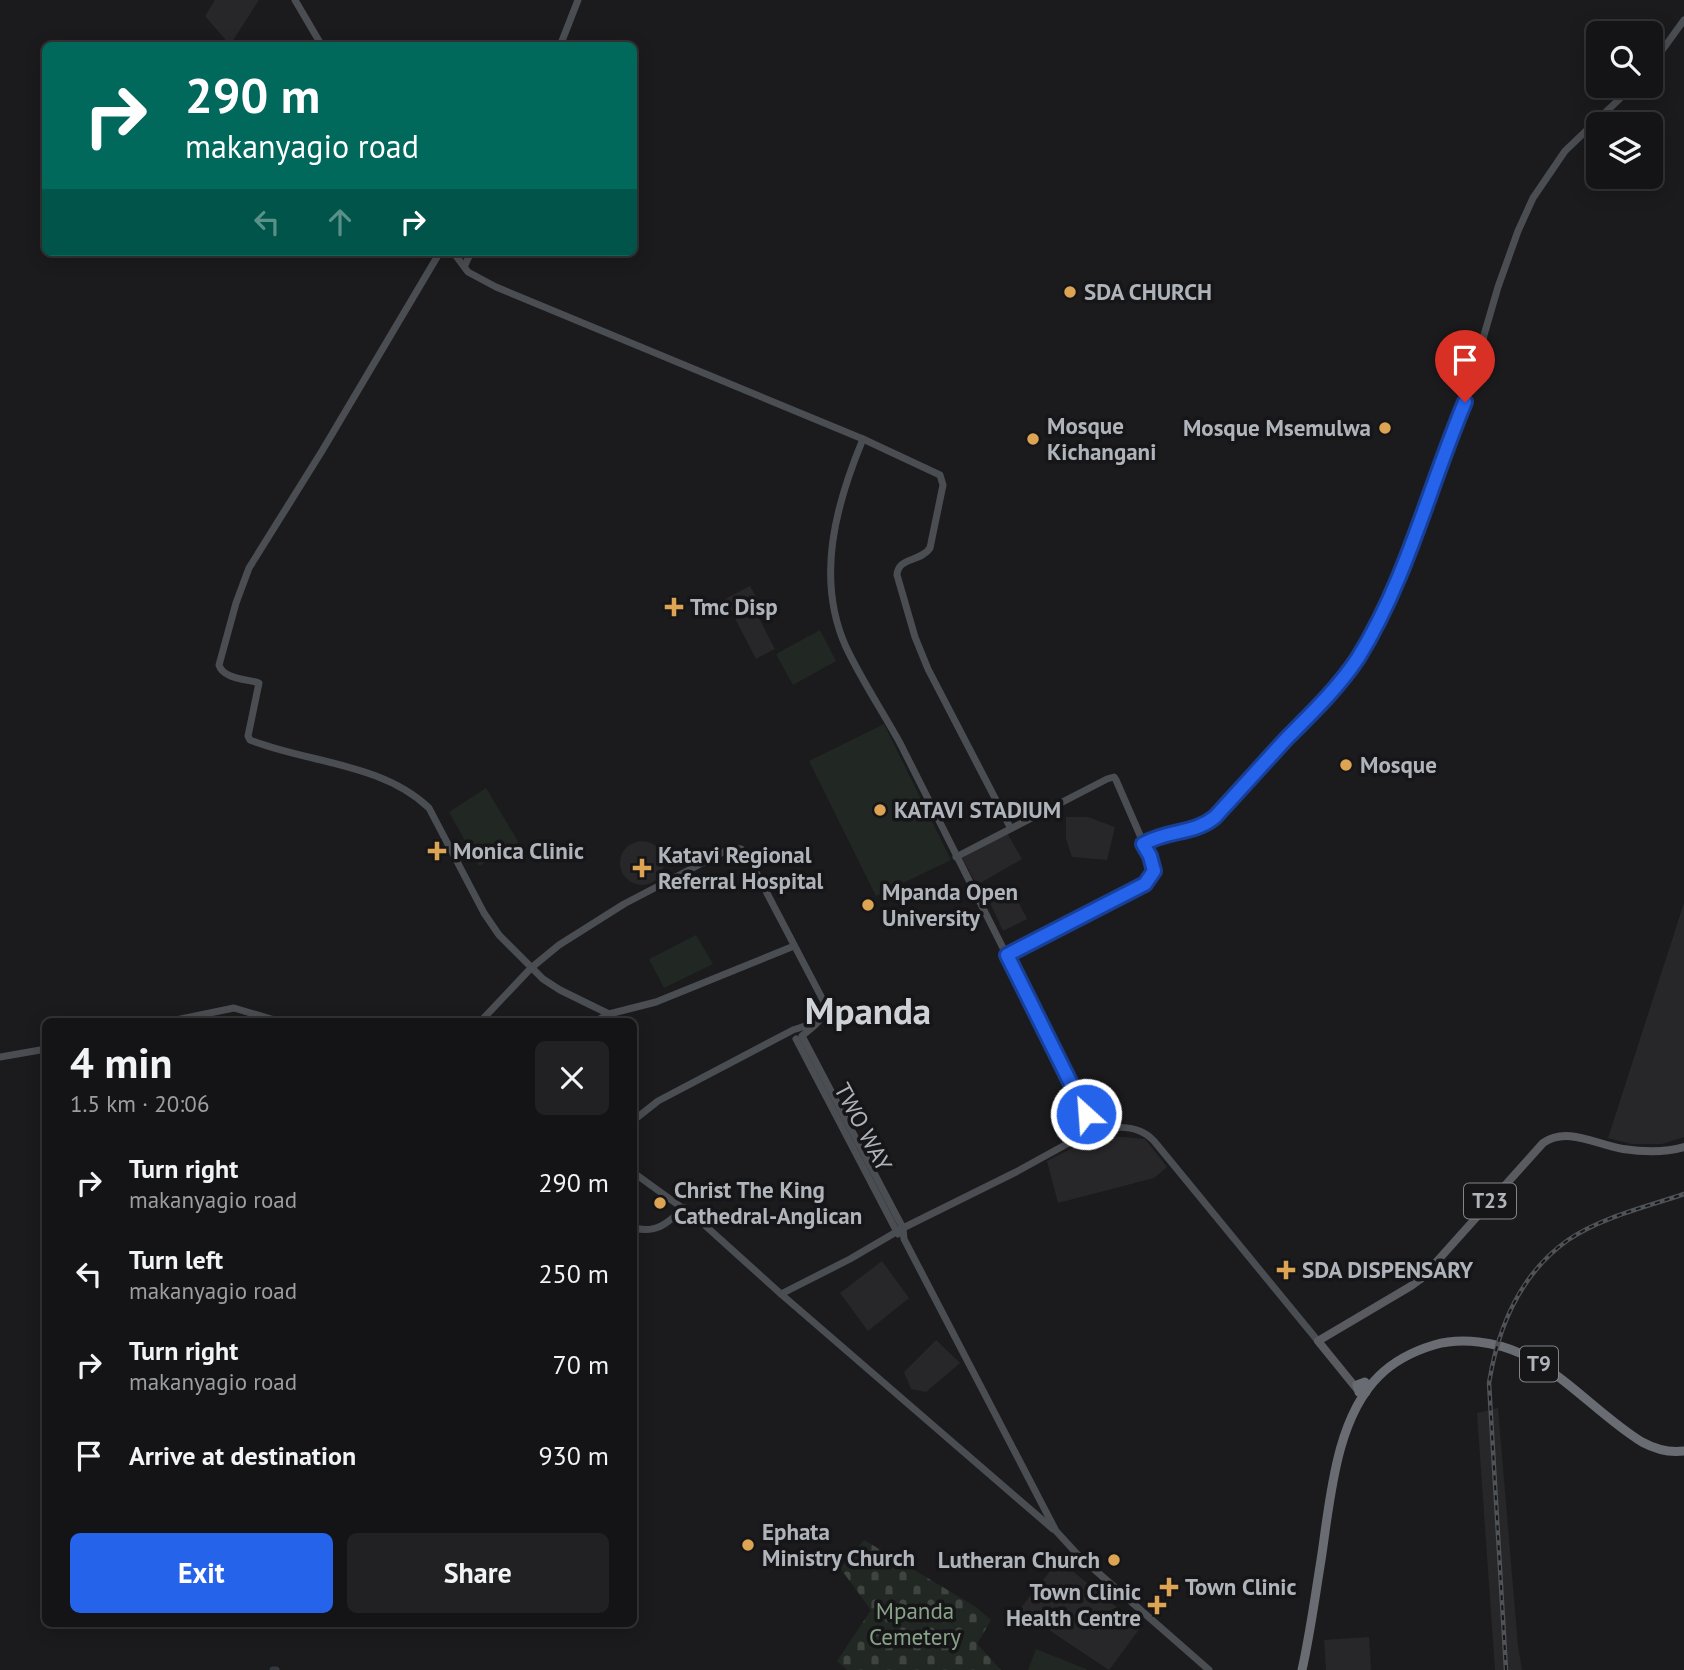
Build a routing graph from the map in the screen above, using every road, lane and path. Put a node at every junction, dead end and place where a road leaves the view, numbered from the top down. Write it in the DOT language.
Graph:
graph roads {
  1 [pos="295,0"];
  2 [pos="578,0"];
  3 [pos="1684,20"];
  4 [pos="320,42"];
  5 [pos="562,42"];
  6 [pos="1663,49"];
  7 [pos="1620,98"];
  8 [pos="438,256"];
  9 [pos="457,256"];
  10 [pos="469,256"];
  11 [pos="465,265"];
  12 [pos="863,439"];
  13 [pos="1010,827"];
  14 [pos="1143,844"];
  15 [pos="956,857"];
  16 [pos="794,946"];
  17 [pos="1007,955"];
  18 [pos="531,968"];
  19 [pos="597,1007"];
  20 [pos="609,1014"];
  21 [pos="185,1018"];
  22 [pos="268,1018"];
  23 [pos="484,1018"];
  24 [pos="596,1018"];
  25 [pos="602,1018"];
  26 [pos="818,1022"];
  27 [pos="799,1034"];
  28 [pos="42,1050"];
  29 [pos="0,1057"];
  30 [pos="637,1118"];
  31 [pos="1095,1131"];
  32 [pos="1684,1147"];
  33 [pos="637,1175"];
  34 [pos="684,1208"];
  35 [pos="637,1228"];
  36 [pos="899,1230"];
  37 [pos="781,1294"];
  38 [pos="1318,1340"];
  39 [pos="1362,1388"];
  40 [pos="1684,1451"];
  41 [pos="1056,1531"];
  42 [pos="1209,1670"];
  43 [pos="1302,1670"];
  1 -- 4 [label="street"];
  2 -- 5 [label="street"];
  3 -- 6 [label="street"];
  7 -- 14 [label="street"];
  8 -- 18 [label="street"];
  9 -- 11 [label="street"];
  10 -- 11 [label="street"];
  11 -- 12 [label="street"];
  12 -- 13 [label="street"];
  12 -- 15 [label="street"];
  13 -- 14 [label="street"];
  13 -- 15 [label="street"];
  14 -- 17 [label="street"];
  15 -- 17 [label="street"];
  16 -- 18 [label="street"];
  16 -- 20 [label="street"];
  16 -- 26 [label="street"];
  17 -- 31 [label="street"];
  18 -- 19 [label="street"];
  18 -- 23 [label="street"];
  19 -- 20 [label="street"];
  19 -- 24 [label="street"];
  20 -- 25 [label="street"];
  21 -- 22 [label="street"];
  26 -- 27 [label="street"];
  26 -- 27 [label="street"];
  27 -- 30 [label="street"];
  27 -- 36 [label="street, TWO WAY"];
  27 -- 36 [label="street"];
  28 -- 29 [label="street"];
  31 -- 36 [label="street"];
  31 -- 38 [label="street"];
  32 -- 38 [label="main road, T23"];
  33 -- 34 [label="street"];
  34 -- 35 [label="street"];
  34 -- 37 [label="street"];
  36 -- 37 [label="street"];
  36 -- 41 [label="street"];
  37 -- 41 [label="street"];
  38 -- 39 [label="main road"];
  39 -- 40 [label="highway, T9"];
  39 -- 43 [label="highway"];
  41 -- 42 [label="street"];
}
